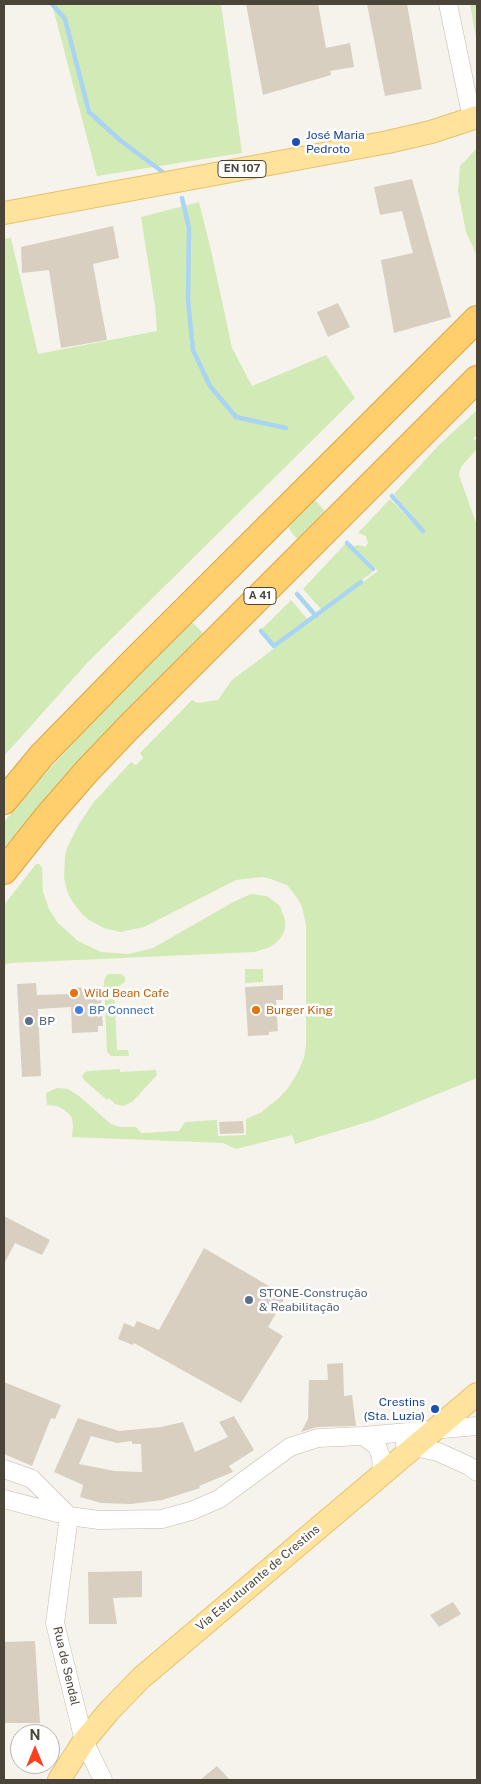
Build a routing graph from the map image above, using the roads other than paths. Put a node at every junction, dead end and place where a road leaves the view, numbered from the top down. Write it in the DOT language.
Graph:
graph roads {
  1 [pos="448,4"];
  2 [pos="475,118"];
  3 [pos="4,212"];
  4 [pos="477,319"];
  5 [pos="477,379"];
  6 [pos="4,801"];
  7 [pos="4,871"];
  8 [pos="477,1394"];
  9 [pos="477,1426"];
  10 [pos="434,1430"];
  11 [pos="363,1436"];
  12 [pos="414,1446"];
  13 [pos="4,1469"];
  14 [pos="477,1472"];
  15 [pos="382,1473"];
  16 [pos="4,1499"];
  17 [pos="69,1516"];
  18 [pos="84,1741"];
  19 [pos="59,1780"];
  20 [pos="103,1780"];
  1 -- 2 [label="street"];
  2 -- 3 [label="main road, EN 107"];
  4 -- 6 [label="highway"];
  5 -- 7 [label="highway, A 41"];
  8 -- 10 [label="main road, Via Estruturante de Crestins"];
  9 -- 10 [label="street"];
  10 -- 11 [label="street"];
  10 -- 12 [label="main road, Via Estruturante de Crestins"];
  11 -- 12 [label="street"];
  11 -- 15 [label="street"];
  11 -- 17 [label="street"];
  12 -- 14 [label="street"];
  12 -- 15 [label="main road, Via Estruturante de Crestins"];
  13 -- 17 [label="street"];
  15 -- 18 [label="main road, Via Estruturante de Crestins"];
  16 -- 17 [label="street"];
  17 -- 18 [label="street, Rua de Sendal"];
  18 -- 19 [label="main road, Via Estruturante de Crestins"];
  18 -- 20 [label="street, Rua de Sendal"];
}
